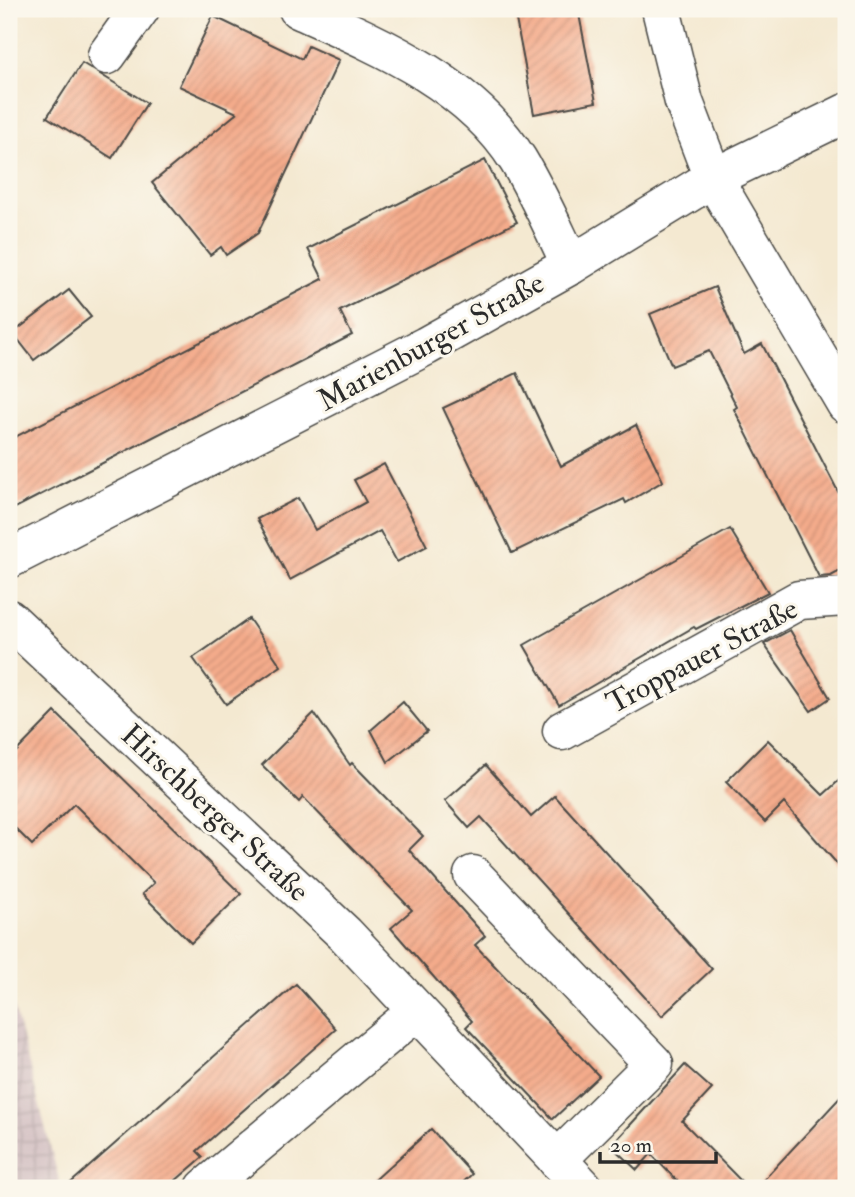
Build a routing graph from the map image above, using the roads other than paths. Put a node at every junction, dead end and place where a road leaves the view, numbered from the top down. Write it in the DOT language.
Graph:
graph roads {
  1 [pos="140,9"];
  2 [pos="298,9"];
  3 [pos="661,9"];
  4 [pos="107,55"];
  5 [pos="846,113"];
  6 [pos="713,178"];
  7 [pos="571,265"];
  8 [pos="846,404"];
  9 [pos="9,559"];
  10 [pos="846,597"];
  11 [pos="9,619"];
  12 [pos="562,731"];
  13 [pos="473,875"];
  14 [pos="417,1011"];
  15 [pos="557,1160"];
  16 [pos="205,1188"];
  17 [pos="584,1188"];
  1 -- 4 [label="street"];
  2 -- 7 [label="street"];
  3 -- 6 [label="street"];
  5 -- 6 [label="street, Marienburger Straße"];
  6 -- 7 [label="street, Marienburger Straße"];
  6 -- 8 [label="street"];
  7 -- 9 [label="street, Marienburger Straße"];
  10 -- 12 [label="street, Troppauer Straße"];
  11 -- 14 [label="street, Hirschberger Straße"];
  13 -- 15 [label="street"];
  14 -- 15 [label="street, Hirschberger Straße"];
  14 -- 16 [label="street"];
  15 -- 17 [label="street, Hirschberger Straße"];
}
